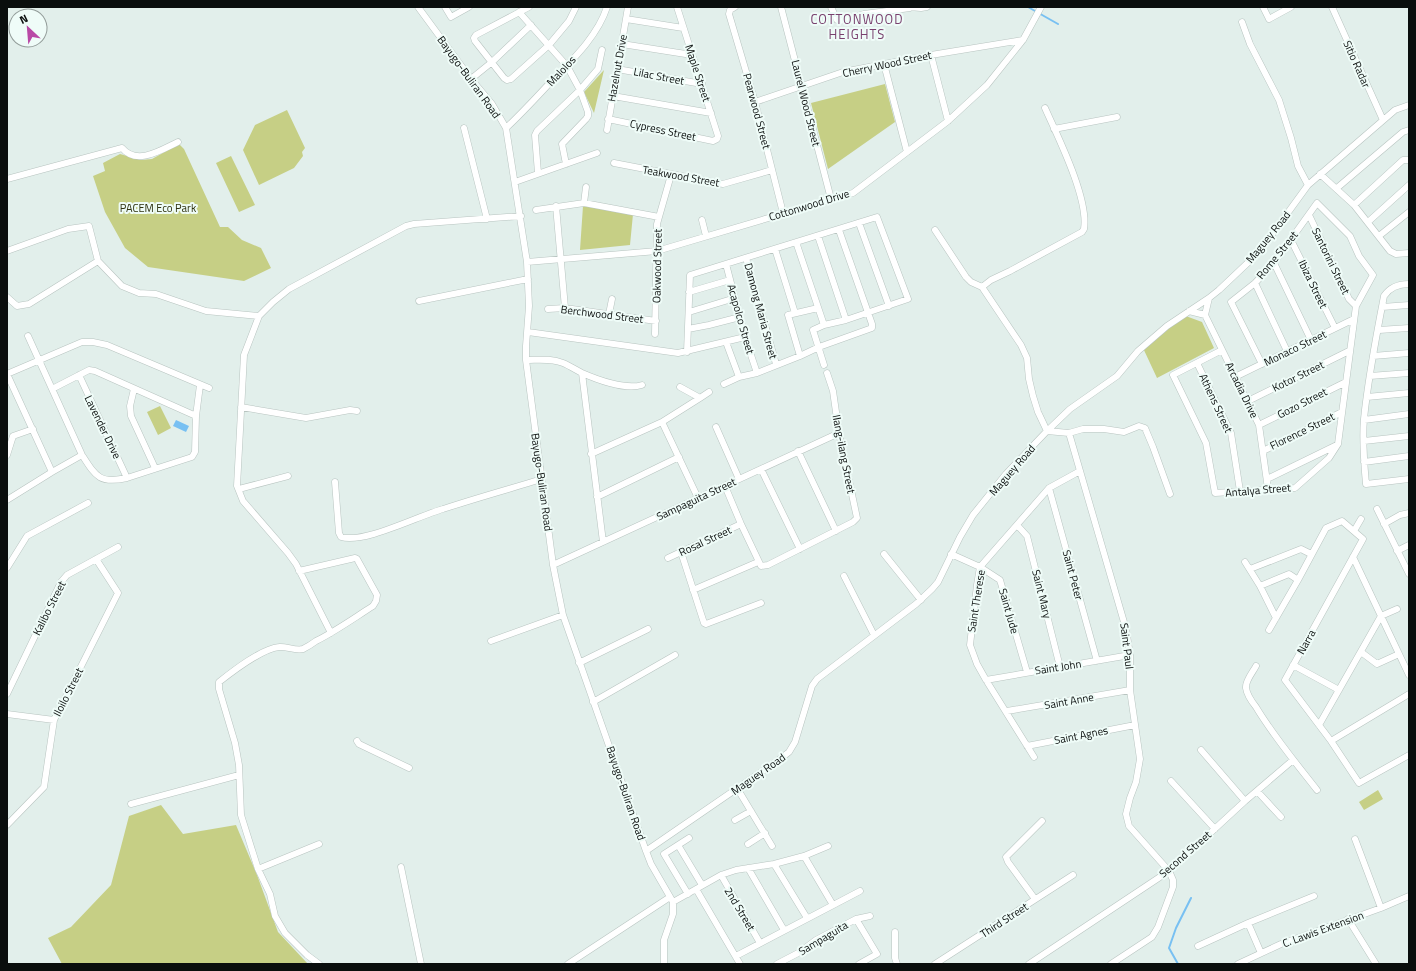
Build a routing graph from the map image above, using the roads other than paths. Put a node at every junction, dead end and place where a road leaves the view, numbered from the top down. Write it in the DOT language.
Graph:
graph roads {
  1 [pos="418,7"];
  2 [pos="445,7"];
  3 [pos="469,7"];
  4 [pos="529,7"];
  5 [pos="576,7"];
  6 [pos="607,7"];
  7 [pos="628,7"];
  8 [pos="677,7"];
  9 [pos="781,7"];
  10 [pos="832,7"];
  11 [pos="910,7"];
  12 [pos="927,7"];
  13 [pos="1040,7"];
  14 [pos="1262,7"];
  15 [pos="1291,7"];
  16 [pos="1332,7"];
  17 [pos="732,8"];
  18 [pos="520,12"];
  19 [pos="626,18"];
  20 [pos="1269,19"];
  21 [pos="1242,22"];
  22 [pos="531,25"];
  23 [pos="1267,26"];
  24 [pos="683,28"];
  25 [pos="1023,40"];
  26 [pos="622,44"];
  27 [pos="549,45"];
  28 [pos="602,50"];
  29 [pos="692,55"];
  30 [pos="931,55"];
  31 [pos="492,62"];
  32 [pos="884,64"];
  33 [pos="567,66"];
  34 [pos="617,68"];
  35 [pos="471,79"];
  36 [pos="702,84"];
  37 [pos="802,86"];
  38 [pos="580,90"];
  39 [pos="613,96"];
  40 [pos="755,102"];
  41 [pos="1409,105"];
  42 [pos="1045,108"];
  43 [pos="711,113"];
  44 [pos="1116,117"];
  45 [pos="608,119"];
  46 [pos="1383,120"];
  47 [pos="948,121"];
  48 [pos="464,128"];
  49 [pos="506,128"];
  50 [pos="1054,129"];
  51 [pos="607,130"];
  52 [pos="1409,130"];
  53 [pos="717,139"];
  54 [pos="178,142"];
  55 [pos="907,152"];
  56 [pos="597,153"];
  57 [pos="1409,160"];
  58 [pos="614,163"];
  59 [pos="566,164"];
  60 [pos="772,170"];
  61 [pos="538,173"];
  62 [pos="1320,174"];
  63 [pos="671,175"];
  64 [pos="7,179"];
  65 [pos="515,182"];
  66 [pos="1308,185"];
  67 [pos="1409,185"];
  68 [pos="586,187"];
  69 [pos="1337,188"];
  70 [pos="830,199"];
  71 [pos="584,203"];
  72 [pos="1354,205"];
  73 [pos="556,206"];
  74 [pos="536,210"];
  75 [pos="1409,212"];
  76 [pos="783,213"];
  77 [pos="1309,215"];
  78 [pos="521,216"];
  79 [pos="659,217"];
  80 [pos="487,219"];
  81 [pos="702,220"];
  82 [pos="1368,222"];
  83 [pos="860,224"];
  84 [pos="839,230"];
  85 [pos="936,230"];
  86 [pos="706,236"];
  87 [pos="818,236"];
  88 [pos="1379,236"];
  89 [pos="1291,240"];
  90 [pos="796,242"];
  91 [pos="775,249"];
  92 [pos="7,251"];
  93 [pos="658,251"];
  94 [pos="1409,253"];
  95 [pos="746,258"];
  96 [pos="561,260"];
  97 [pos="98,262"];
  98 [pos="527,262"];
  99 [pos="1274,263"];
  100 [pos="726,264"];
  101 [pos="1374,275"];
  102 [pos="528,278"];
  103 [pos="730,280"];
  104 [pos="1255,283"];
  105 [pos="1409,284"];
  106 [pos="982,287"];
  107 [pos="689,292"];
  108 [pos="7,297"];
  109 [pos="735,298"];
  110 [pos="1209,298"];
  111 [pos="612,299"];
  112 [pos="419,301"];
  113 [pos="1409,305"];
  114 [pos="889,306"];
  115 [pos="1356,306"];
  116 [pos="565,308"];
  117 [pos="818,308"];
  118 [pos="1382,308"];
  119 [pos="548,309"];
  120 [pos="1189,311"];
  121 [pos="689,312"];
  122 [pos="795,313"];
  123 [pos="868,313"];
  124 [pos="609,314"];
  125 [pos="259,316"];
  126 [pos="740,317"];
  127 [pos="1206,317"];
  128 [pos="1354,319"];
  129 [pos="846,320"];
  130 [pos="656,321"];
  131 [pos="824,325"];
  132 [pos="1335,328"];
  133 [pos="1409,328"];
  134 [pos="688,329"];
  135 [pos="1379,330"];
  136 [pos="528,332"];
  137 [pos="655,334"];
  138 [pos="28,336"];
  139 [pos="745,337"];
  140 [pos="1311,340"];
  141 [pos="726,342"];
  142 [pos="819,347"];
  143 [pos="1222,350"];
  144 [pos="1287,351"];
  145 [pos="1349,351"];
  146 [pos="687,352"];
  147 [pos="1409,353"];
  148 [pos="800,356"];
  149 [pos="1373,356"];
  150 [pos="39,360"];
  151 [pos="526,360"];
  152 [pos="1197,363"];
  153 [pos="776,364"];
  154 [pos="1262,364"];
  155 [pos="824,365"];
  156 [pos="582,373"];
  157 [pos="756,373"];
  158 [pos="827,373"];
  159 [pos="1409,373"];
  160 [pos="79,376"];
  161 [pos="1370,376"];
  162 [pos="739,377"];
  163 [pos="1235,377"];
  164 [pos="1346,382"];
  165 [pos="724,384"];
  166 [pos="200,385"];
  167 [pos="642,385"];
  168 [pos="680,387"];
  169 [pos="209,388"];
  170 [pos="134,389"];
  171 [pos="52,390"];
  172 [pos="709,392"];
  173 [pos="1409,393"];
  174 [pos="700,398"];
  175 [pos="1367,398"];
  176 [pos="1248,402"];
  177 [pos="241,407"];
  178 [pos="357,411"];
  179 [pos="1342,412"];
  180 [pos="1409,414"];
  181 [pos="196,416"];
  182 [pos="1364,420"];
  183 [pos="662,422"];
  184 [pos="1259,425"];
  185 [pos="716,427"];
  186 [pos="32,429"];
  187 [pos="1047,430"];
  188 [pos="839,433"];
  189 [pos="1069,433"];
  190 [pos="1409,436"];
  191 [pos="1364,441"];
  192 [pos="1338,444"];
  193 [pos="798,451"];
  194 [pos="1263,451"];
  195 [pos="591,454"];
  196 [pos="7,456"];
  197 [pos="82,456"];
  198 [pos="1409,456"];
  199 [pos="680,457"];
  200 [pos="1364,462"];
  201 [pos="155,468"];
  202 [pos="760,469"];
  203 [pos="1080,471"];
  204 [pos="52,472"];
  205 [pos="288,476"];
  206 [pos="128,478"];
  207 [pos="542,479"];
  208 [pos="739,479"];
  209 [pos="1267,479"];
  210 [pos="1409,479"];
  211 [pos="335,482"];
  212 [pos="725,486"];
  213 [pos="1049,488"];
  214 [pos="1268,489"];
  215 [pos="239,490"];
  216 [pos="1240,491"];
  217 [pos="1170,494"];
  218 [pos="597,497"];
  219 [pos="698,498"];
  220 [pos="7,499"];
  221 [pos="88,503"];
  222 [pos="1377,509"];
  223 [pos="1409,513"];
  224 [pos="1361,519"];
  225 [pos="741,524"];
  226 [pos="1384,524"];
  227 [pos="1017,525"];
  228 [pos="836,531"];
  229 [pos="1354,531"];
  230 [pos="603,542"];
  231 [pos="1409,545"];
  232 [pos="118,548"];
  233 [pos="800,549"];
  234 [pos="1397,551"];
  235 [pos="681,552"];
  236 [pos="884,554"];
  237 [pos="951,554"];
  238 [pos="1311,554"];
  239 [pos="1353,557"];
  240 [pos="668,558"];
  241 [pos="96,559"];
  242 [pos="758,562"];
  243 [pos="1245,562"];
  244 [pos="553,564"];
  245 [pos="7,568"];
  246 [pos="980,568"];
  247 [pos="1250,569"];
  248 [pos="299,571"];
  249 [pos="844,576"];
  250 [pos="1407,576"];
  251 [pos="1298,580"];
  252 [pos="1260,586"];
  253 [pos="693,590"];
  254 [pos="921,600"];
  255 [pos="761,602"];
  256 [pos="1396,609"];
  257 [pos="563,615"];
  258 [pos="1381,616"];
  259 [pos="1276,618"];
  260 [pos="648,629"];
  261 [pos="1269,630"];
  262 [pos="331,633"];
  263 [pos="874,635"];
  264 [pos="491,641"];
  265 [pos="1361,652"];
  266 [pos="1399,654"];
  267 [pos="674,655"];
  268 [pos="1130,655"];
  269 [pos="1097,661"];
  270 [pos="579,663"];
  271 [pos="1293,665"];
  272 [pos="1256,666"];
  273 [pos="1060,667"];
  274 [pos="1026,672"];
  275 [pos="1409,675"];
  276 [pos="986,680"];
  277 [pos="1130,690"];
  278 [pos="1339,690"];
  279 [pos="7,694"];
  280 [pos="1409,694"];
  281 [pos="593,702"];
  282 [pos="1007,711"];
  283 [pos="7,714"];
  284 [pos="54,720"];
  285 [pos="1135,725"];
  286 [pos="1319,725"];
  287 [pos="357,741"];
  288 [pos="1331,741"];
  289 [pos="1027,746"];
  290 [pos="1201,750"];
  291 [pos="1034,757"];
  292 [pos="1408,758"];
  293 [pos="1293,760"];
  294 [pos="409,768"];
  295 [pos="239,775"];
  296 [pos="1171,781"];
  297 [pos="737,788"];
  298 [pos="1317,790"];
  299 [pos="1257,791"];
  300 [pos="1245,801"];
  301 [pos="131,804"];
  302 [pos="751,811"];
  303 [pos="1281,817"];
  304 [pos="735,820"];
  305 [pos="1042,821"];
  306 [pos="7,825"];
  307 [pos="1215,829"];
  308 [pos="764,833"];
  309 [pos="689,838"];
  310 [pos="1355,840"];
  311 [pos="319,844"];
  312 [pos="748,844"];
  313 [pos="678,845"];
  314 [pos="772,846"];
  315 [pos="828,846"];
  316 [pos="646,851"];
  317 [pos="804,856"];
  318 [pos="774,864"];
  319 [pos="402,867"];
  320 [pos="748,868"];
  321 [pos="258,869"];
  322 [pos="1169,871"];
  323 [pos="720,875"];
  324 [pos="1073,875"];
  325 [pos="699,887"];
  326 [pos="860,891"];
  327 [pos="688,894"];
  328 [pos="1314,896"];
  329 [pos="1409,896"];
  330 [pos="671,899"];
  331 [pos="1035,900"];
  332 [pos="833,905"];
  333 [pos="1381,908"];
  334 [pos="870,916"];
  335 [pos="808,918"];
  336 [pos="856,918"];
  337 [pos="1348,919"];
  338 [pos="1248,922"];
  339 [pos="784,930"];
  340 [pos="895,932"];
  341 [pos="760,943"];
  342 [pos="1198,946"];
  343 [pos="1261,953"];
  344 [pos="736,956"];
  345 [pos="320,964"];
  346 [pos="421,964"];
  347 [pos="568,964"];
  348 [pos="664,964"];
  349 [pos="740,964"];
  350 [pos="779,964"];
  351 [pos="859,964"];
  352 [pos="897,964"];
  353 [pos="935,964"];
  354 [pos="1029,964"];
  355 [pos="1111,964"];
  356 [pos="1239,964"];
  357 [pos="1376,964"];
  1 -- 35 [label="street, Bayugo-Buliran Road"];
  2 -- 3 [label="street"];
  4 -- 18 [label="street"];
  5 -- 27 [label="street"];
  6 -- 33 [label="street, Malolos"];
  7 -- 19 [label="street, Hazelnut Drive"];
  8 -- 24 [label="street, Maple Street"];
  9 -- 37 [label="street, Laurel Wood Street"];
  10 -- 11 [label="street"];
  11 -- 12 [label="street"];
  13 -- 25 [label="street, Cottonwood Drive"];
  14 -- 20 [label="street"];
  15 -- 20 [label="street"];
  16 -- 46 [label="street, Sitio Radar"];
  17 -- 40 [label="street, Pearwood Street"];
  18 -- 22 [label="street"];
  18 -- 31 [label="street"];
  19 -- 24 [label="street"];
  19 -- 26 [label="street, Hazelnut Drive"];
  20 -- 23 [label="street"];
  21 -- 66 [label="street"];
  22 -- 27 [label="street"];
  22 -- 31 [label="street"];
  24 -- 29 [label="street, Maple Street"];
  25 -- 30 [label="street, Cherry Wood Street"];
  25 -- 47 [label="street, Cottonwood Drive"];
  26 -- 29 [label="street"];
  26 -- 34 [label="street, Hazelnut Drive"];
  27 -- 31 [label="street"];
  27 -- 33 [label="street"];
  28 -- 38 [label="street"];
  29 -- 36 [label="street, Maple Street"];
  30 -- 32 [label="street, Cherry Wood Street"];
  30 -- 47 [label="street"];
  31 -- 35 [label="street"];
  32 -- 37 [label="street, Cherry Wood Street"];
  32 -- 55 [label="street"];
  33 -- 38 [label="street"];
  33 -- 49 [label="street, Malolos"];
  34 -- 36 [label="street, Lilac Street"];
  34 -- 39 [label="street, Hazelnut Drive"];
  35 -- 49 [label="street, Bayugo-Buliran Road"];
  36 -- 43 [label="street, Maple Street"];
  37 -- 40 [label="street, Cherry Wood Street"];
  37 -- 70 [label="street, Laurel Wood Street"];
  38 -- 59 [label="street"];
  38 -- 61 [label="street"];
  39 -- 43 [label="street"];
  39 -- 45 [label="street, Hazelnut Drive"];
  40 -- 60 [label="street, Pearwood Street"];
  41 -- 46 [label="street, Maguey Road"];
  42 -- 50 [label="street"];
  43 -- 53 [label="street, Maple Street"];
  44 -- 50 [label="street"];
  45 -- 51 [label="street, Hazelnut Drive"];
  45 -- 53 [label="street, Cypress Street"];
  46 -- 62 [label="street, Maguey Road"];
  47 -- 55 [label="street, Cottonwood Drive"];
  48 -- 80 [label="street"];
  49 -- 65 [label="street, Bayugo-Buliran Road"];
  50 -- 106 [label="street"];
  52 -- 69 [label="street"];
  54 -- 64 [label="street"];
  55 -- 70 [label="street, Cottonwood Drive"];
  56 -- 59 [label="street"];
  57 -- 72 [label="street"];
  58 -- 63 [label="street, Teakwood Street"];
  59 -- 61 [label="street"];
  60 -- 63 [label="street, Teakwood Street"];
  60 -- 76 [label="street, Pearwood Street"];
  61 -- 65 [label="street"];
  62 -- 66 [label="street, Maguey Road"];
  62 -- 69 [label="street"];
  63 -- 79 [label="street, Oakwood Street"];
  65 -- 78 [label="street, Bayugo-Buliran Road"];
  66 -- 110 [label="street, Maguey Road"];
  67 -- 82 [label="street"];
  68 -- 71 [label="street"];
  69 -- 72 [label="street"];
  70 -- 76 [label="street, Cottonwood Drive"];
  71 -- 73 [label="street"];
  71 -- 79 [label="street"];
  72 -- 82 [label="street"];
  73 -- 74 [label="street"];
  73 -- 96 [label="street"];
  75 -- 88 [label="street"];
  76 -- 86 [label="street, Cottonwood Drive"];
  77 -- 89 [label="street, Rome Street"];
  77 -- 101 [label="street, Rome Street"];
  77 -- 115 [label="street, Santorini Street"];
  78 -- 80 [label="street"];
  78 -- 98 [label="street, Bayugo-Buliran Road"];
  79 -- 93 [label="street, Oakwood Street"];
  80 -- 125 [label="street"];
  81 -- 86 [label="street"];
  82 -- 88 [label="street"];
  83 -- 84 [label="street"];
  83 -- 114 [label="street"];
  83 -- 114 [label="street"];
  84 -- 87 [label="street"];
  84 -- 123 [label="street"];
  85 -- 106 [label="street"];
  86 -- 93 [label="street, Cottonwood Drive"];
  87 -- 90 [label="street"];
  87 -- 129 [label="street"];
  88 -- 94 [label="street"];
  89 -- 99 [label="street, Rome Street"];
  89 -- 132 [label="street, Ibiza Street"];
  90 -- 91 [label="street"];
  90 -- 117 [label="street"];
  91 -- 95 [label="street"];
  91 -- 122 [label="street"];
  92 -- 97 [label="street"];
  93 -- 96 [label="street, Cottonwood Drive"];
  93 -- 130 [label="street, Oakwood Street"];
  95 -- 100 [label="street"];
  95 -- 153 [label="street, Damong Maria Street"];
  96 -- 98 [label="street, Cottonwood Drive"];
  96 -- 116 [label="street"];
  97 -- 108 [label="street"];
  97 -- 125 [label="street"];
  98 -- 102 [label="street, Bayugo-Buliran Road"];
  99 -- 104 [label="street, Rome Street"];
  99 -- 140 [label="street"];
  100 -- 103 [label="street, Acapolco Street"];
  100 -- 107 [label="street"];
  101 -- 115 [label="street, Antalya Street"];
  102 -- 112 [label="street"];
  102 -- 136 [label="street, Bayugo-Buliran Road"];
  103 -- 107 [label="street"];
  103 -- 109 [label="street, Acapolco Street"];
  104 -- 144 [label="street"];
  104 -- 154 [label="street, Rome Street"];
  105 -- 118 [label="street"];
  106 -- 187 [label="street"];
  107 -- 121 [label="street"];
  109 -- 121 [label="street"];
  109 -- 126 [label="street, Acapolco Street"];
  110 -- 120 [label="street, Maguey Road"];
  110 -- 127 [label="street"];
  111 -- 124 [label="street"];
  113 -- 118 [label="street"];
  114 -- 123 [label="street"];
  115 -- 128 [label="street, Antalya Street"];
  116 -- 119 [label="street, Berchwood Street"];
  116 -- 124 [label="street, Berchwood Street"];
  117 -- 122 [label="street"];
  117 -- 131 [label="street"];
  118 -- 135 [label="street"];
  120 -- 127 [label="street"];
  120 -- 187 [label="street, Maguey Road"];
  121 -- 134 [label="street"];
  122 -- 148 [label="street"];
  123 -- 129 [label="street"];
  123 -- 142 [label="street"];
  124 -- 130 [label="street, Berchwood Street"];
  125 -- 177 [label="street"];
  126 -- 134 [label="street"];
  126 -- 139 [label="street, Acapolco Street"];
  127 -- 143 [label="street, Arcadia Drive"];
  128 -- 132 [label="street, Monaco Street"];
  128 -- 145 [label="street, Antalya Street"];
  129 -- 131 [label="street"];
  130 -- 137 [label="street, Oakwood Street"];
  131 -- 142 [label="street"];
  132 -- 140 [label="street, Monaco Street"];
  133 -- 135 [label="street"];
  134 -- 146 [label="street"];
  135 -- 149 [label="street"];
  136 -- 146 [label="street"];
  136 -- 151 [label="street, Bayugo-Buliran Road"];
  138 -- 150 [label="street"];
  139 -- 141 [label="street"];
  139 -- 157 [label="street, Acapolco Street"];
  140 -- 144 [label="street, Monaco Street"];
  141 -- 146 [label="street"];
  141 -- 162 [label="street"];
  142 -- 148 [label="street"];
  142 -- 155 [label="street"];
  143 -- 152 [label="street, Antalya Street"];
  143 -- 163 [label="street, Arcadia Drive"];
  144 -- 154 [label="street, Monaco Street"];
  145 -- 164 [label="street, Antalya Street"];
  145 -- 176 [label="street, Kotor Street"];
  147 -- 149 [label="street"];
  148 -- 153 [label="street"];
  149 -- 161 [label="street"];
  150 -- 166 [label="street"];
  150 -- 171 [label="street"];
  150 -- 186 [label="street"];
  151 -- 156 [label="street"];
  151 -- 207 [label="street, Bayugo-Buliran Road"];
  152 -- 216 [label="street, Athens Street"];
  152 -- 216 [label="street, Antalya Street"];
  153 -- 157 [label="street"];
  154 -- 163 [label="street, Monaco Street"];
  156 -- 167 [label="street"];
  156 -- 195 [label="street"];
  157 -- 162 [label="street"];
  158 -- 188 [label="street, Ilang-ilang Street"];
  159 -- 161 [label="street"];
  160 -- 170 [label="street"];
  160 -- 171 [label="street"];
  160 -- 206 [label="street, Lavender Drive"];
  161 -- 175 [label="street"];
  162 -- 165 [label="street"];
  163 -- 176 [label="street, Arcadia Drive"];
  164 -- 179 [label="street, Antalya Street"];
  164 -- 184 [label="street, Gozo Street"];
  166 -- 169 [label="street"];
  166 -- 181 [label="street"];
  168 -- 174 [label="street"];
  170 -- 181 [label="street"];
  170 -- 201 [label="street"];
  171 -- 197 [label="street"];
  172 -- 174 [label="street"];
  173 -- 175 [label="street"];
  174 -- 183 [label="street"];
  175 -- 182 [label="street"];
  176 -- 184 [label="street, Arcadia Drive"];
  177 -- 178 [label="street"];
  177 -- 215 [label="street"];
  179 -- 192 [label="street, Antalya Street"];
  179 -- 194 [label="street, Florence Street"];
  180 -- 182 [label="street"];
  181 -- 201 [label="street"];
  182 -- 191 [label="street"];
  183 -- 195 [label="street"];
  183 -- 199 [label="street"];
  184 -- 194 [label="street, Arcadia Drive"];
  185 -- 208 [label="street"];
  186 -- 196 [label="street"];
  186 -- 204 [label="street"];
  187 -- 189 [label="street"];
  187 -- 237 [label="street, Maguey Road"];
  188 -- 193 [label="street, Sampaguita Street"];
  188 -- 228 [label="street, Ilang-ilang Street"];
  189 -- 203 [label="street, Saint Paul"];
  189 -- 217 [label="street"];
  190 -- 191 [label="street"];
  191 -- 200 [label="street"];
  192 -- 209 [label="street"];
  192 -- 214 [label="street, Antalya Street"];
  193 -- 202 [label="street, Sampaguita Street"];
  193 -- 228 [label="street"];
  194 -- 209 [label="street, Arcadia Drive"];
  195 -- 218 [label="street"];
  197 -- 204 [label="street"];
  197 -- 206 [label="street"];
  198 -- 200 [label="street"];
  199 -- 218 [label="street"];
  199 -- 219 [label="street"];
  200 -- 210 [label="street"];
  201 -- 206 [label="street"];
  202 -- 208 [label="street, Sampaguita Street"];
  202 -- 233 [label="street"];
  203 -- 213 [label="street, Saint Therese"];
  203 -- 268 [label="street, Saint Paul"];
  204 -- 220 [label="street"];
  205 -- 215 [label="street"];
  207 -- 211 [label="street"];
  207 -- 244 [label="street, Bayugo-Buliran Road"];
  208 -- 212 [label="street, Sampaguita Street"];
  209 -- 214 [label="street, Arcadia Drive"];
  212 -- 219 [label="street, Sampaguita Street"];
  212 -- 225 [label="street"];
  213 -- 227 [label="street, Saint Therese"];
  213 -- 269 [label="street, Saint Peter"];
  214 -- 216 [label="street, Antalya Street"];
  215 -- 248 [label="street"];
  218 -- 230 [label="street"];
  219 -- 230 [label="street, Sampaguita Street"];
  221 -- 245 [label="street"];
  222 -- 226 [label="street"];
  223 -- 226 [label="street"];
  224 -- 229 [label="street"];
  225 -- 235 [label="street, Rosal Street"];
  225 -- 242 [label="street"];
  226 -- 234 [label="street"];
  227 -- 246 [label="street, Saint Therese"];
  227 -- 273 [label="street, Saint Mary"];
  228 -- 233 [label="street"];
  229 -- 238 [label="street"];
  229 -- 239 [label="street, Narra"];
  230 -- 244 [label="street, Sampaguita Street"];
  231 -- 234 [label="street"];
  232 -- 241 [label="street, Kalibo Street"];
  233 -- 242 [label="street"];
  234 -- 250 [label="street"];
  235 -- 240 [label="street, Rosal Street"];
  235 -- 253 [label="street"];
  236 -- 254 [label="street"];
  237 -- 246 [label="street, Saint Jude"];
  237 -- 254 [label="street, Maguey Road"];
  238 -- 247 [label="street"];
  238 -- 251 [label="street"];
  239 -- 258 [label="street"];
  239 -- 271 [label="street, Narra"];
  241 -- 279 [label="street, Kalibo Street"];
  241 -- 284 [label="street, Iloilo Street"];
  242 -- 253 [label="street"];
  243 -- 247 [label="street"];
  244 -- 257 [label="street, Bayugo-Buliran Road"];
  246 -- 274 [label="street, Saint Jude"];
  246 -- 276 [label="street, Saint Therese"];
  247 -- 252 [label="street"];
  248 -- 262 [label="street"];
  248 -- 262 [label="street"];
  249 -- 263 [label="street"];
  251 -- 252 [label="street"];
  251 -- 259 [label="street"];
  252 -- 259 [label="street"];
  253 -- 255 [label="street"];
  254 -- 263 [label="street, Maguey Road"];
  256 -- 258 [label="street"];
  257 -- 264 [label="street"];
  257 -- 270 [label="street, Bayugo-Buliran Road"];
  258 -- 265 [label="street"];
  258 -- 266 [label="street"];
  259 -- 261 [label="street"];
  260 -- 270 [label="street"];
  262 -- 295 [label="street"];
  263 -- 297 [label="street, Maguey Road"];
  265 -- 266 [label="street"];
  265 -- 278 [label="street"];
  266 -- 275 [label="street"];
  267 -- 281 [label="street"];
  268 -- 269 [label="street, Saint John"];
  268 -- 277 [label="street, Saint Paul"];
  269 -- 273 [label="street, Saint John"];
  270 -- 281 [label="street, Bayugo-Buliran Road"];
  271 -- 278 [label="street"];
  271 -- 286 [label="street, Narra"];
  272 -- 293 [label="street"];
  273 -- 274 [label="street, Saint John"];
  274 -- 276 [label="street, Saint John"];
  276 -- 282 [label="street, Saint Therese"];
  277 -- 282 [label="street, Saint Anne"];
  277 -- 285 [label="street, Saint Paul"];
  278 -- 286 [label="street"];
  280 -- 288 [label="street"];
  281 -- 316 [label="street, Bayugo-Buliran Road"];
  282 -- 289 [label="street, Saint Therese"];
  283 -- 284 [label="street"];
  284 -- 306 [label="street, Iloilo Street"];
  285 -- 289 [label="street, Saint Agnes"];
  285 -- 322 [label="street, Saint Paul"];
  286 -- 288 [label="street, Narra"];
  287 -- 294 [label="street"];
  288 -- 292 [label="street, Narra"];
  289 -- 291 [label="street, Saint Therese"];
  290 -- 300 [label="street"];
  293 -- 298 [label="street"];
  293 -- 299 [label="street, Second Street"];
  295 -- 301 [label="street"];
  295 -- 321 [label="street"];
  296 -- 307 [label="street"];
  297 -- 302 [label="street"];
  297 -- 316 [label="street, Maguey Road"];
  299 -- 300 [label="street, Second Street"];
  299 -- 303 [label="street"];
  300 -- 307 [label="street, Second Street"];
  302 -- 304 [label="street"];
  302 -- 308 [label="street"];
  305 -- 331 [label="street"];
  307 -- 322 [label="street, Second Street"];
  308 -- 312 [label="street"];
  308 -- 314 [label="street"];
  309 -- 313 [label="street"];
  310 -- 333 [label="street"];
  311 -- 321 [label="street"];
  313 -- 325 [label="street"];
  313 -- 327 [label="street"];
  315 -- 317 [label="street"];
  316 -- 330 [label="street, Bayugo-Buliran Road"];
  317 -- 318 [label="street"];
  317 -- 332 [label="street"];
  318 -- 320 [label="street"];
  318 -- 335 [label="street"];
  319 -- 346 [label="street"];
  320 -- 323 [label="street"];
  320 -- 339 [label="street"];
  321 -- 345 [label="street"];
  322 -- 354 [label="street, Second Street"];
  322 -- 355 [label="street"];
  323 -- 325 [label="street"];
  323 -- 341 [label="street, 2nd Street"];
  324 -- 331 [label="street, Third Street"];
  325 -- 327 [label="street"];
  325 -- 344 [label="street"];
  326 -- 332 [label="street"];
  327 -- 330 [label="street"];
  328 -- 338 [label="street"];
  329 -- 333 [label="street, C. Lawis Extension"];
  330 -- 347 [label="street"];
  330 -- 348 [label="street"];
  331 -- 353 [label="street, Third Street"];
  332 -- 335 [label="street"];
  333 -- 337 [label="street, C. Lawis Extension"];
  334 -- 336 [label="street, Sampaguita"];
  335 -- 339 [label="street"];
  336 -- 350 [label="street, Sampaguita"];
  336 -- 351 [label="street"];
  337 -- 343 [label="street, C. Lawis Extension"];
  337 -- 357 [label="street"];
  338 -- 342 [label="street"];
  338 -- 343 [label="street"];
  339 -- 341 [label="street"];
  340 -- 352 [label="street"];
  341 -- 344 [label="street"];
  343 -- 356 [label="street, C. Lawis Extension"];
  344 -- 349 [label="street"];
}
